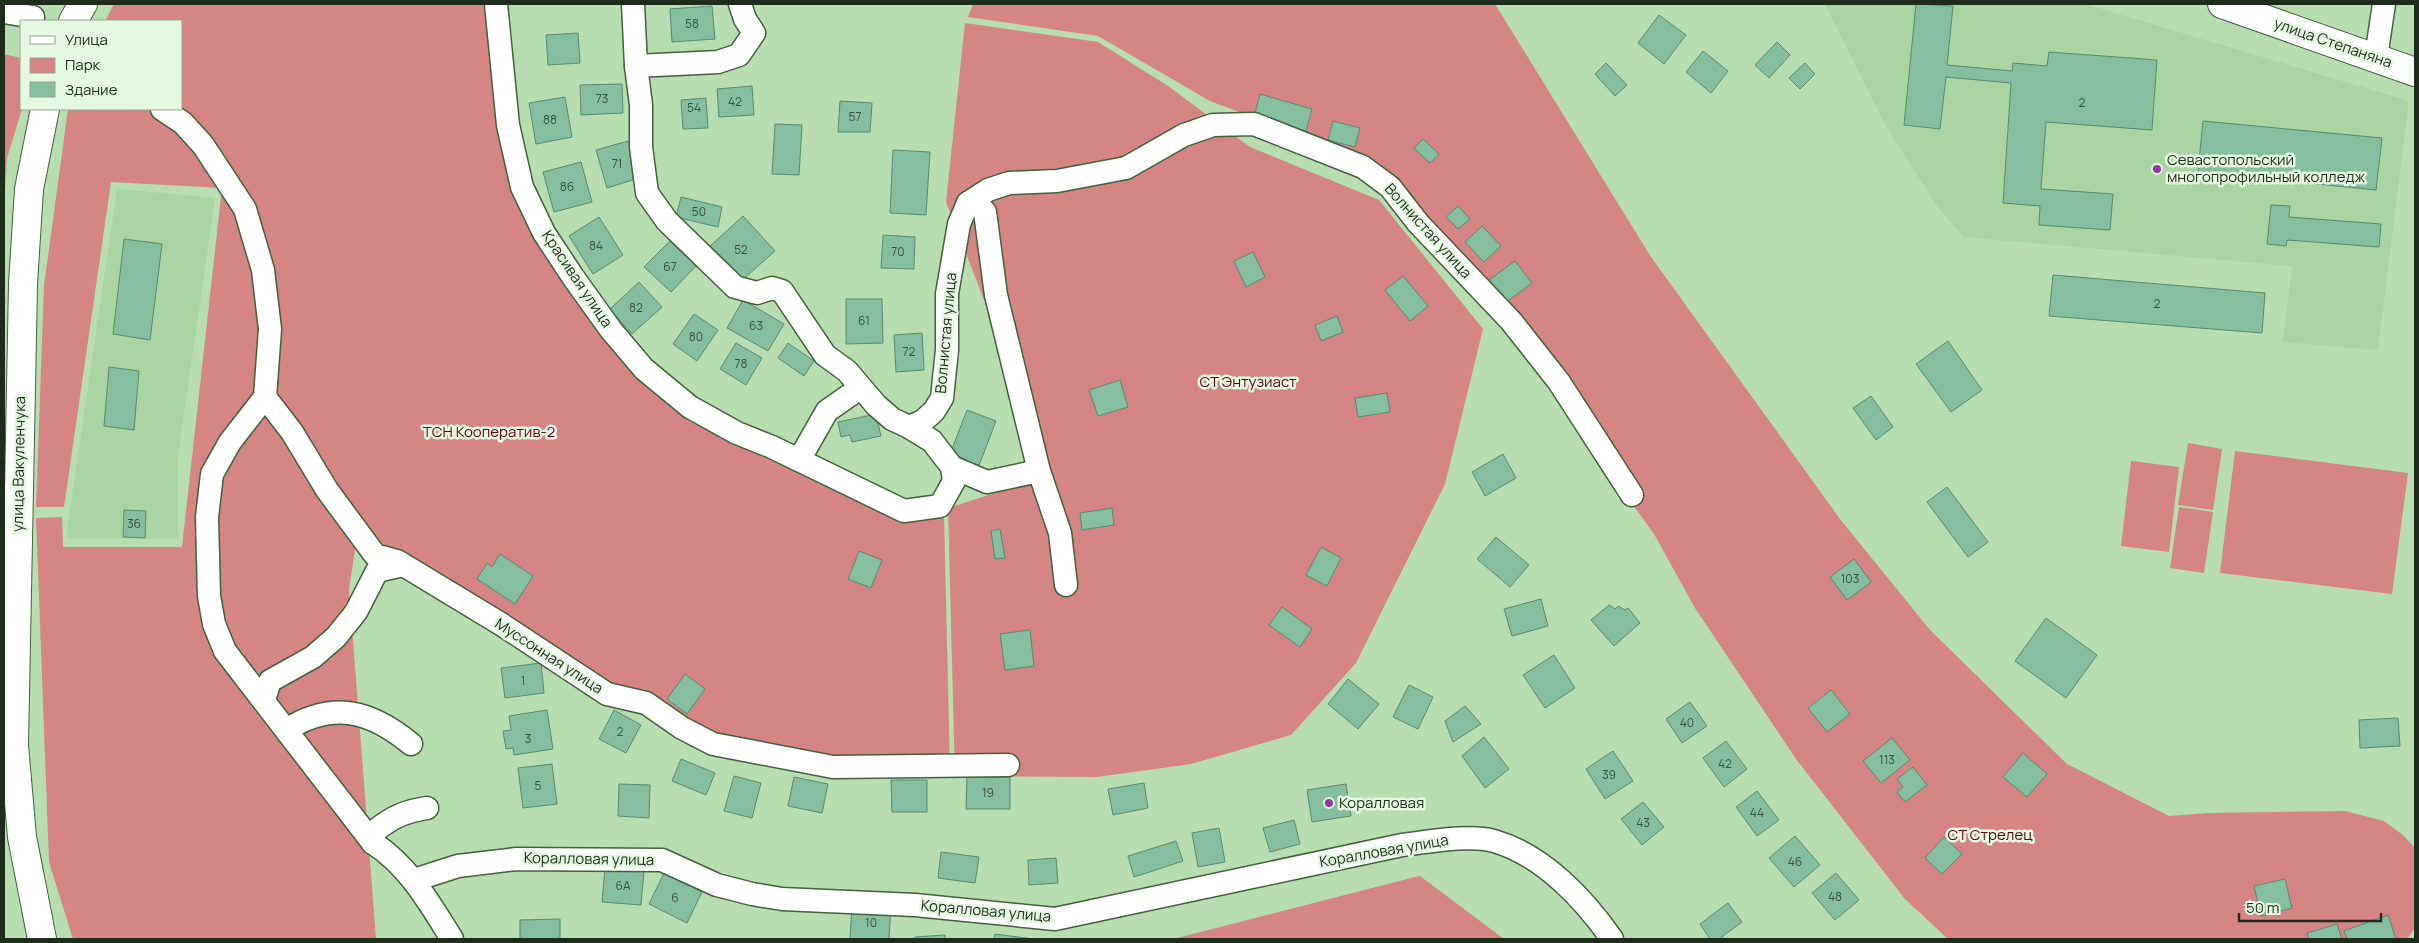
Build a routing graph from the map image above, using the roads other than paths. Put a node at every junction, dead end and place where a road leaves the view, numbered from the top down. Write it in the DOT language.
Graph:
graph roads {
  1 [pos="496,4"];
  2 [pos="633,4"];
  3 [pos="740,4"];
  4 [pos="2222,4"];
  5 [pos="2384,4"];
  6 [pos="4,12"];
  7 [pos="33,14"];
  8 [pos="2376,57"];
  9 [pos="636,66"];
  10 [pos="2415,72"];
  11 [pos="45,110"];
  12 [pos="55,110"];
  13 [pos="164,110"];
  14 [pos="29,189"];
  15 [pos="968,203"];
  16 [pos="860,388"];
  17 [pos="265,397"];
  18 [pos="910,427"];
  19 [pos="800,460"];
  20 [pos="952,467"];
  21 [pos="1039,471"];
  22 [pos="1632,495"];
  23 [pos="403,565"];
  24 [pos="1066,585"];
  25 [pos="264,700"];
  26 [pos="286,730"];
  27 [pos="411,744"];
  28 [pos="1008,765"];
  29 [pos="427,808"];
  30 [pos="378,847"];
  31 [pos="414,880"];
  32 [pos="42,939"];
  33 [pos="452,939"];
  34 [pos="1612,939"];
  1 -- 19 [label="street, Красивая улица"];
  2 -- 9 [label="street"];
  3 -- 9 [label="street"];
  4 -- 8 [label="main road, улица Степаняна"];
  5 -- 8 [label="street"];
  6 -- 7 [label="street"];
  8 -- 10 [label="main road, улица Степаняна"];
  9 -- 16 [label="street"];
  11 -- 14 [label="main road, улица Вакуленчука"];
  12 -- 14 [label="main road"];
  13 -- 17 [label="street"];
  14 -- 32 [label="main road, улица Вакуленчука"];
  15 -- 18 [label="street, Волнистая улица"];
  15 -- 21 [label="street"];
  15 -- 22 [label="street, Волнистая улица"];
  16 -- 18 [label="street"];
  16 -- 19 [label="street"];
  17 -- 23 [label="street, Муссонная улица"];
  17 -- 25 [label="street"];
  18 -- 20 [label="street"];
  19 -- 20 [label="street, Красивая улица"];
  20 -- 21 [label="street"];
  21 -- 24 [label="street"];
  23 -- 25 [label="street"];
  23 -- 28 [label="street, Муссонная улица"];
  25 -- 26 [label="street"];
  26 -- 27 [label="street"];
  26 -- 30 [label="street"];
  29 -- 30 [label="street"];
  30 -- 31 [label="street"];
  31 -- 33 [label="street"];
  31 -- 34 [label="street, Коралловая улица"];
}
